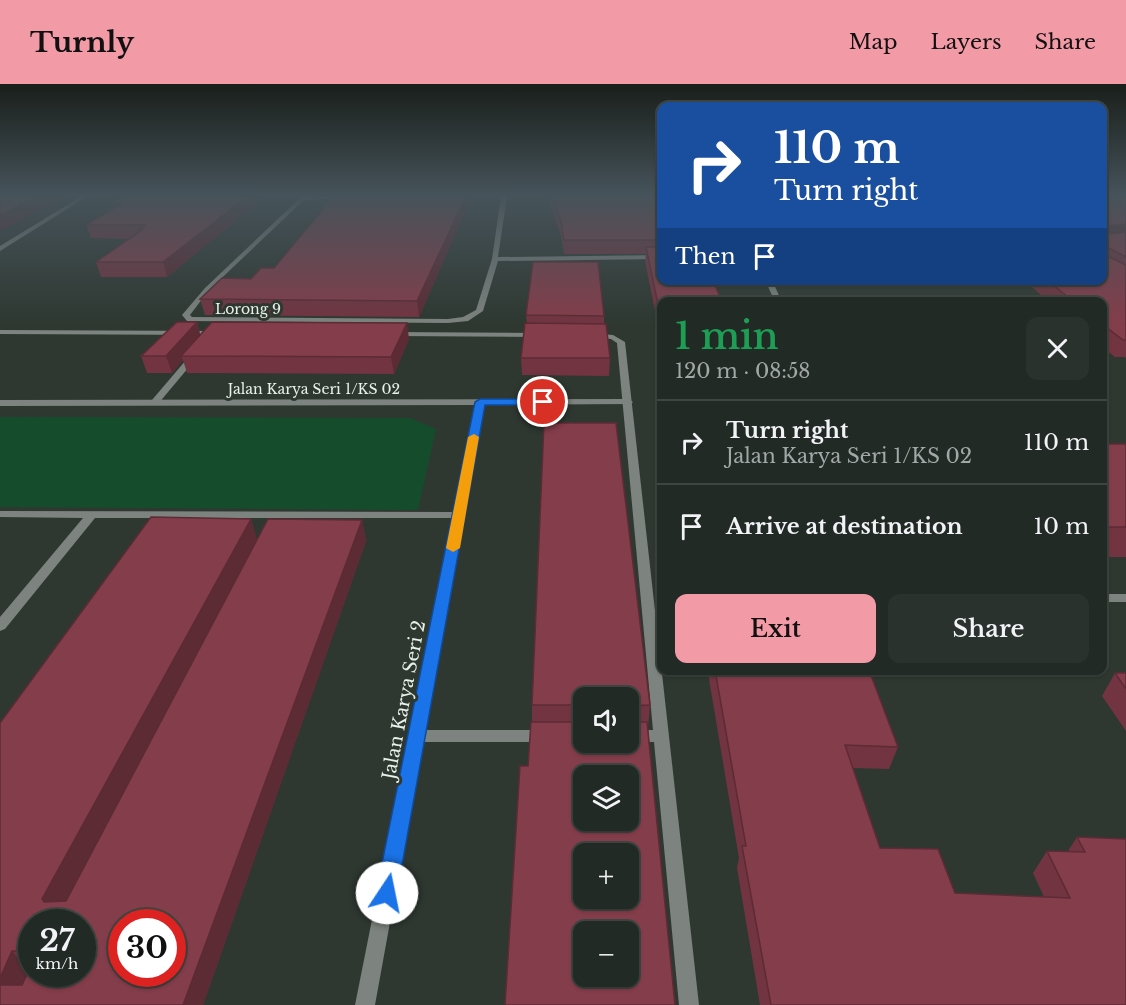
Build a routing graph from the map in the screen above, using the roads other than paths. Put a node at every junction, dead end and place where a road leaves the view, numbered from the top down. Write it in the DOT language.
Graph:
graph roads {
  1 [pos="16,239"];
  2 [pos="260,239"];
  3 [pos="498,239"];
  4 [pos="0,249"];
  5 [pos="657,257"];
  6 [pos="495,259"];
  7 [pos="0,332"];
  8 [pos="376,334"];
  9 [pos="551,335"];
  10 [pos="574,335"];
  11 [pos="215,336"];
  12 [pos="199,351"];
  13 [pos="155,402"];
  14 [pos="480,402"];
  15 [pos="627,402"];
  16 [pos="0,403"];
  17 [pos="0,514"];
  18 [pos="92,514"];
  19 [pos="459,515"];
  20 [pos="1107,598"];
  21 [pos="1126,598"];
  22 [pos="0,626"];
  23 [pos="417,736"];
  24 [pos="560,736"];
  25 [pos="639,736"];
  26 [pos="662,736"];
  27 [pos="366,1005"];
  28 [pos="689,1005"];
  1 -- 4 [label="street"];
  2 -- 6 [label="street, Lorong 9"];
  3 -- 6 [label="street"];
  5 -- 6 [label="street"];
  7 -- 11 [label="street"];
  8 -- 9 [label="street"];
  10 -- 15 [label="street"];
  12 -- 13 [label="street"];
  13 -- 14 [label="street, Jalan Karya Seri 1/KS 02"];
  13 -- 16 [label="street, Jalan Karya Seri 1/KS 02"];
  14 -- 15 [label="street, Jalan Karya Seri 1/KS 02"];
  14 -- 19 [label="street, Jalan Karya Seri 2"];
  15 -- 26 [label="street"];
  17 -- 18 [label="street"];
  18 -- 19 [label="street"];
  18 -- 22 [label="street"];
  19 -- 23 [label="street, Jalan Karya Seri 2"];
  20 -- 21 [label="street"];
  23 -- 24 [label="street"];
  23 -- 27 [label="street, Jalan Karya Seri 2"];
  25 -- 26 [label="street"];
  26 -- 28 [label="street"];
}
